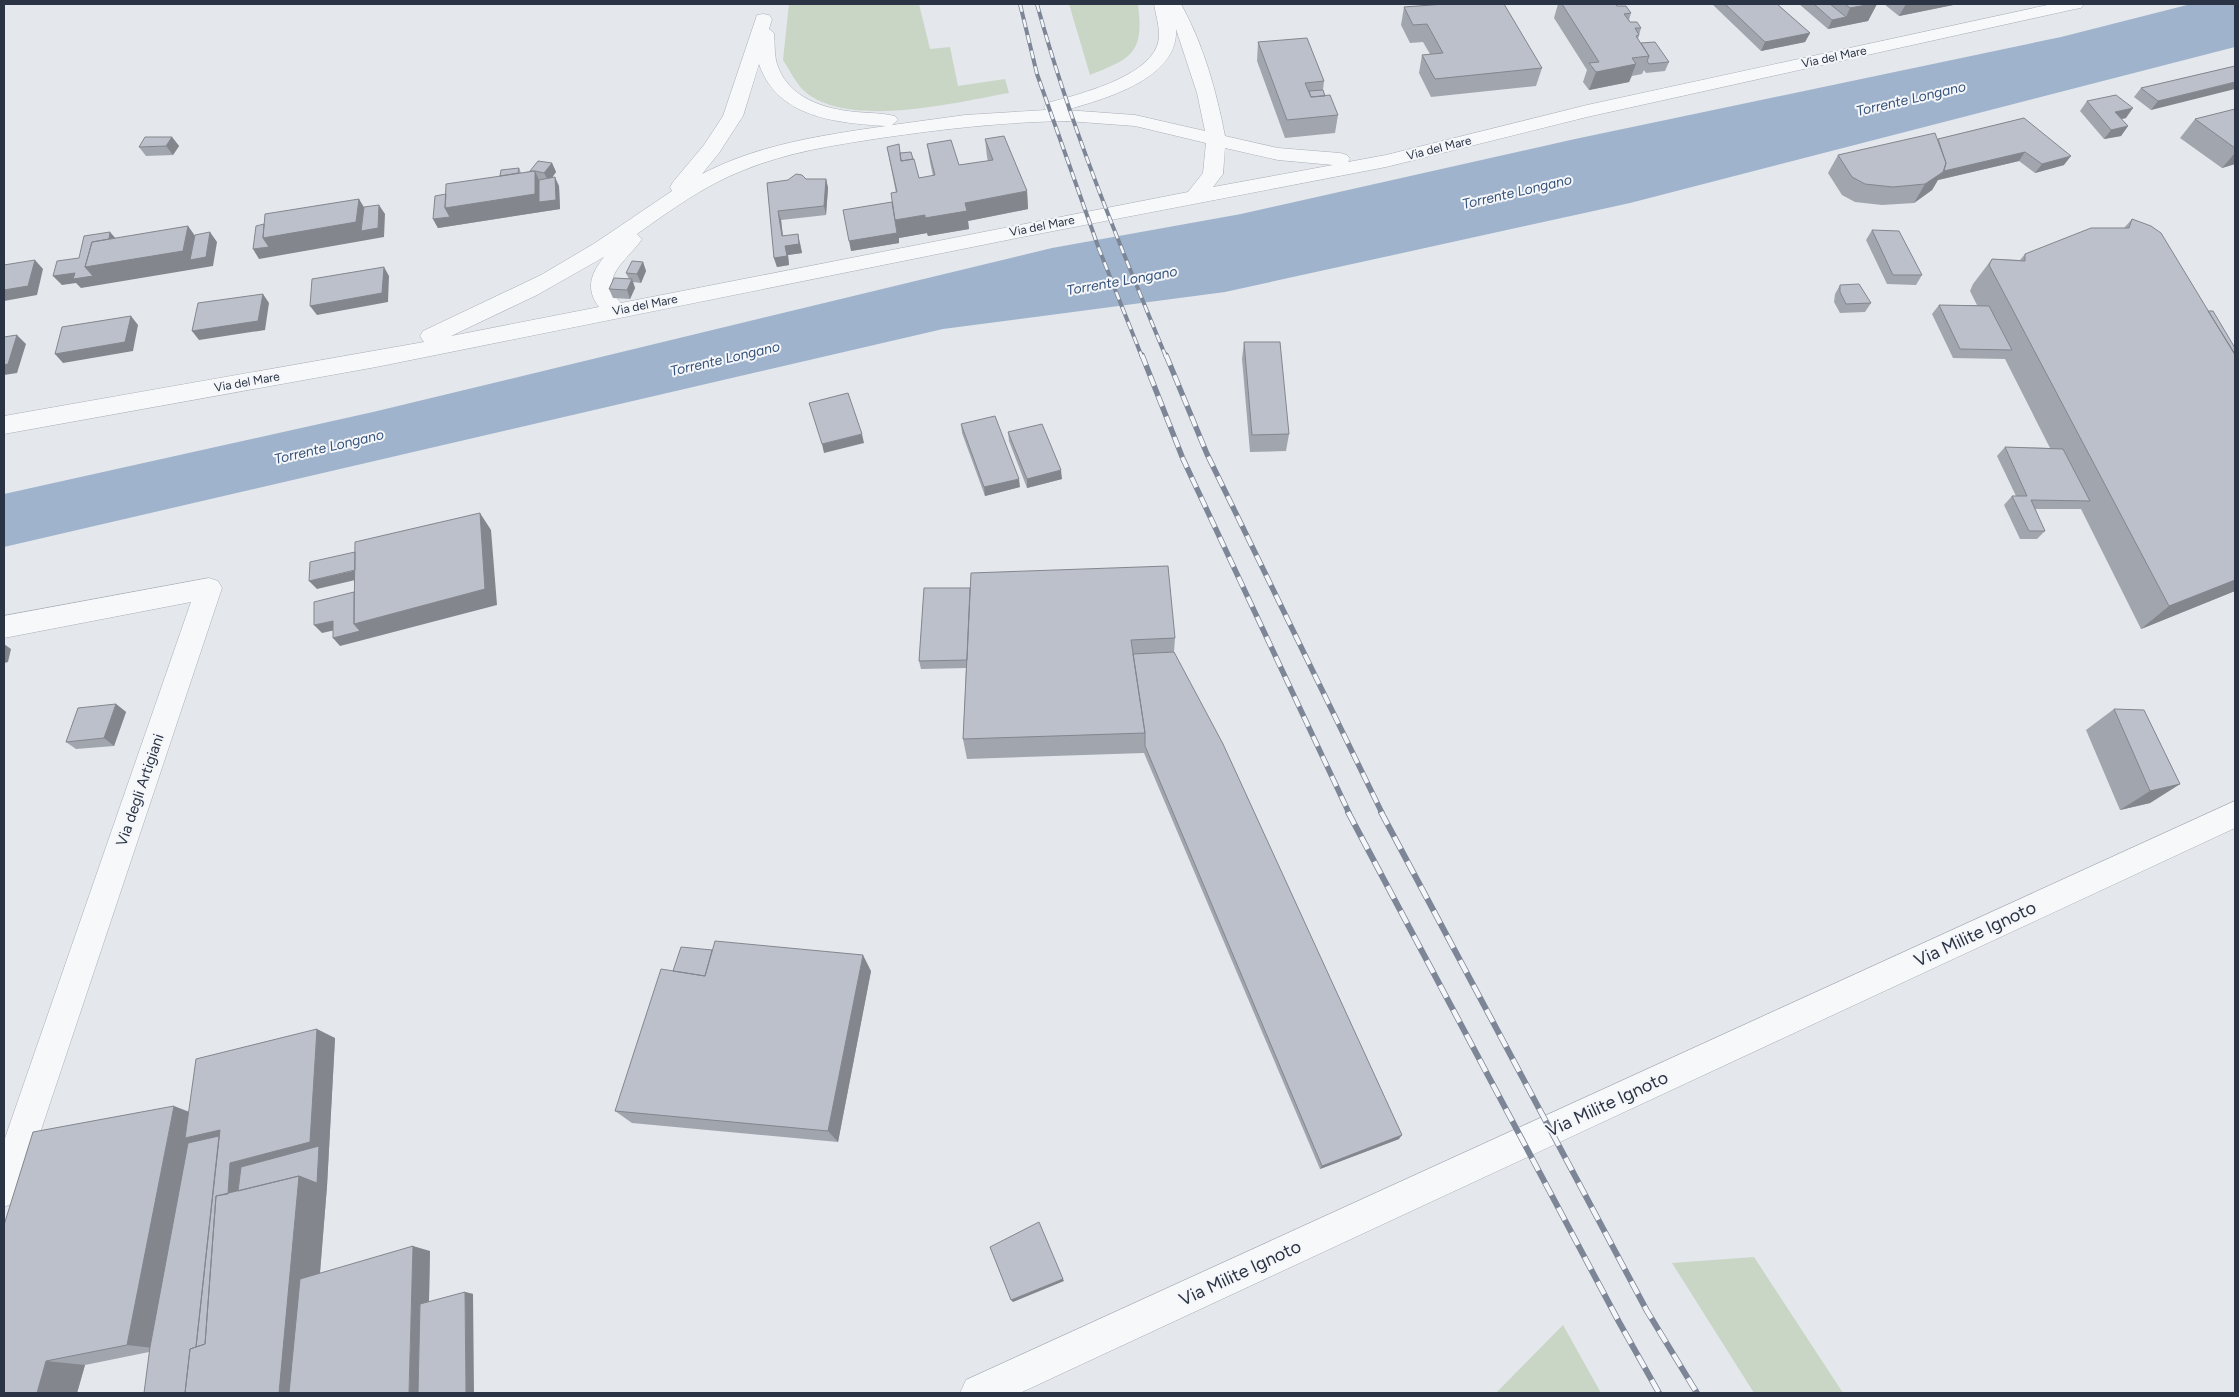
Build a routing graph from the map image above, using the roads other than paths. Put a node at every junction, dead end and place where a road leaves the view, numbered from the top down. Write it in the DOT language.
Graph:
graph roads {
  1 [pos="1163,4"];
  2 [pos="1172,4"];
  3 [pos="2075,4"];
  4 [pos="764,11"];
  5 [pos="1023,115"];
  6 [pos="940,124"];
  7 [pos="1216,139"];
  8 [pos="1386,161"];
  9 [pos="1195,197"];
  10 [pos="667,202"];
  11 [pos="616,311"];
  12 [pos="376,359"];
  13 [pos="4,425"];
  14 [pos="4,627"];
  15 [pos="2235,814"];
  16 [pos="4,1190"];
  17 [pos="979,1393"];
  1 -- 5 [label="street"];
  2 -- 7 [label="street"];
  3 -- 8 [label="street, Via del Mare"];
  4 -- 6 [label="street"];
  4 -- 10 [label="street"];
  5 -- 6 [label="street"];
  5 -- 7 [label="street"];
  6 -- 10 [label="street"];
  7 -- 8 [label="street"];
  7 -- 9 [label="street"];
  8 -- 9 [label="street, Via del Mare"];
  9 -- 11 [label="street, Via del Mare"];
  10 -- 11 [label="street"];
  10 -- 12 [label="street"];
  11 -- 12 [label="street, Via del Mare"];
  12 -- 13 [label="street, Via del Mare"];
  14 -- 16 [label="street, Via degli Artigiani"];
  15 -- 17 [label="street, Via Milite Ignoto"];
}
